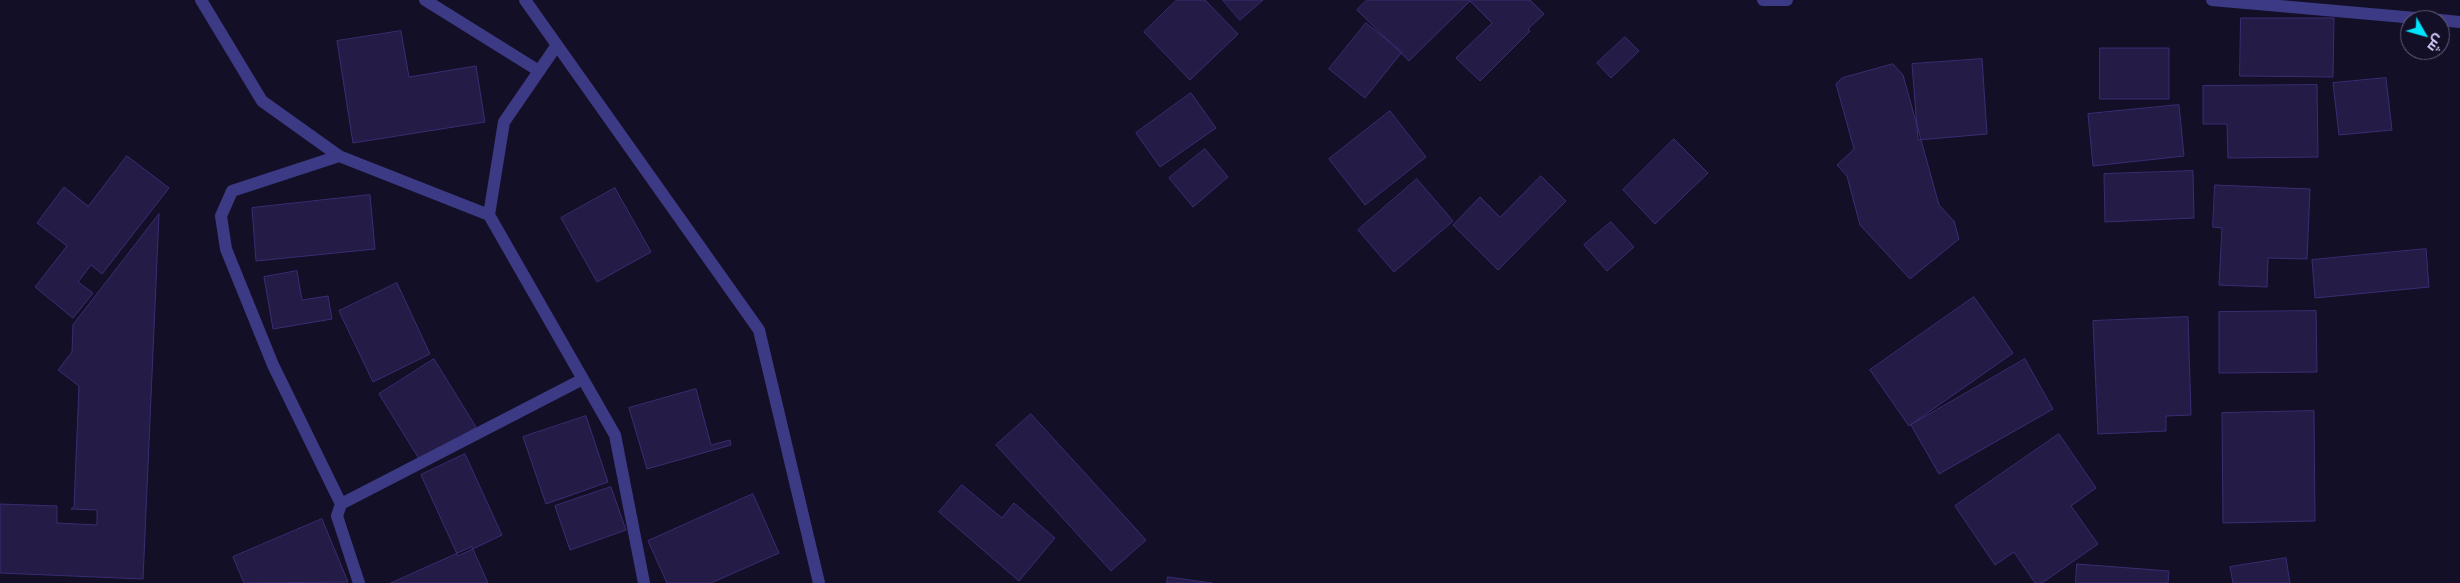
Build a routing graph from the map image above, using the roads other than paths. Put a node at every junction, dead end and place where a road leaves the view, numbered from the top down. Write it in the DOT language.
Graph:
graph roads {
  1 [pos="201,0"];
  2 [pos="425,0"];
  3 [pos="525,0"];
  4 [pos="1763,0"];
  5 [pos="1787,0"];
  6 [pos="2212,0"];
  7 [pos="2400,17"];
  8 [pos="557,44"];
  9 [pos="539,71"];
  10 [pos="339,156"];
  11 [pos="489,215"];
  12 [pos="583,379"];
  13 [pos="341,504"];
  14 [pos="359,583"];
  15 [pos="644,583"];
  16 [pos="818,583"];
  1 -- 10 [label="street"];
  2 -- 9 [label="street"];
  3 -- 8 [label="street"];
  4 -- 5 [label="street"];
  6 -- 7 [label="street"];
  8 -- 9 [label="street"];
  8 -- 16 [label="street"];
  9 -- 11 [label="street"];
  10 -- 11 [label="street"];
  10 -- 13 [label="street"];
  11 -- 12 [label="street"];
  12 -- 13 [label="street"];
  12 -- 15 [label="street"];
  13 -- 14 [label="street"];
}
